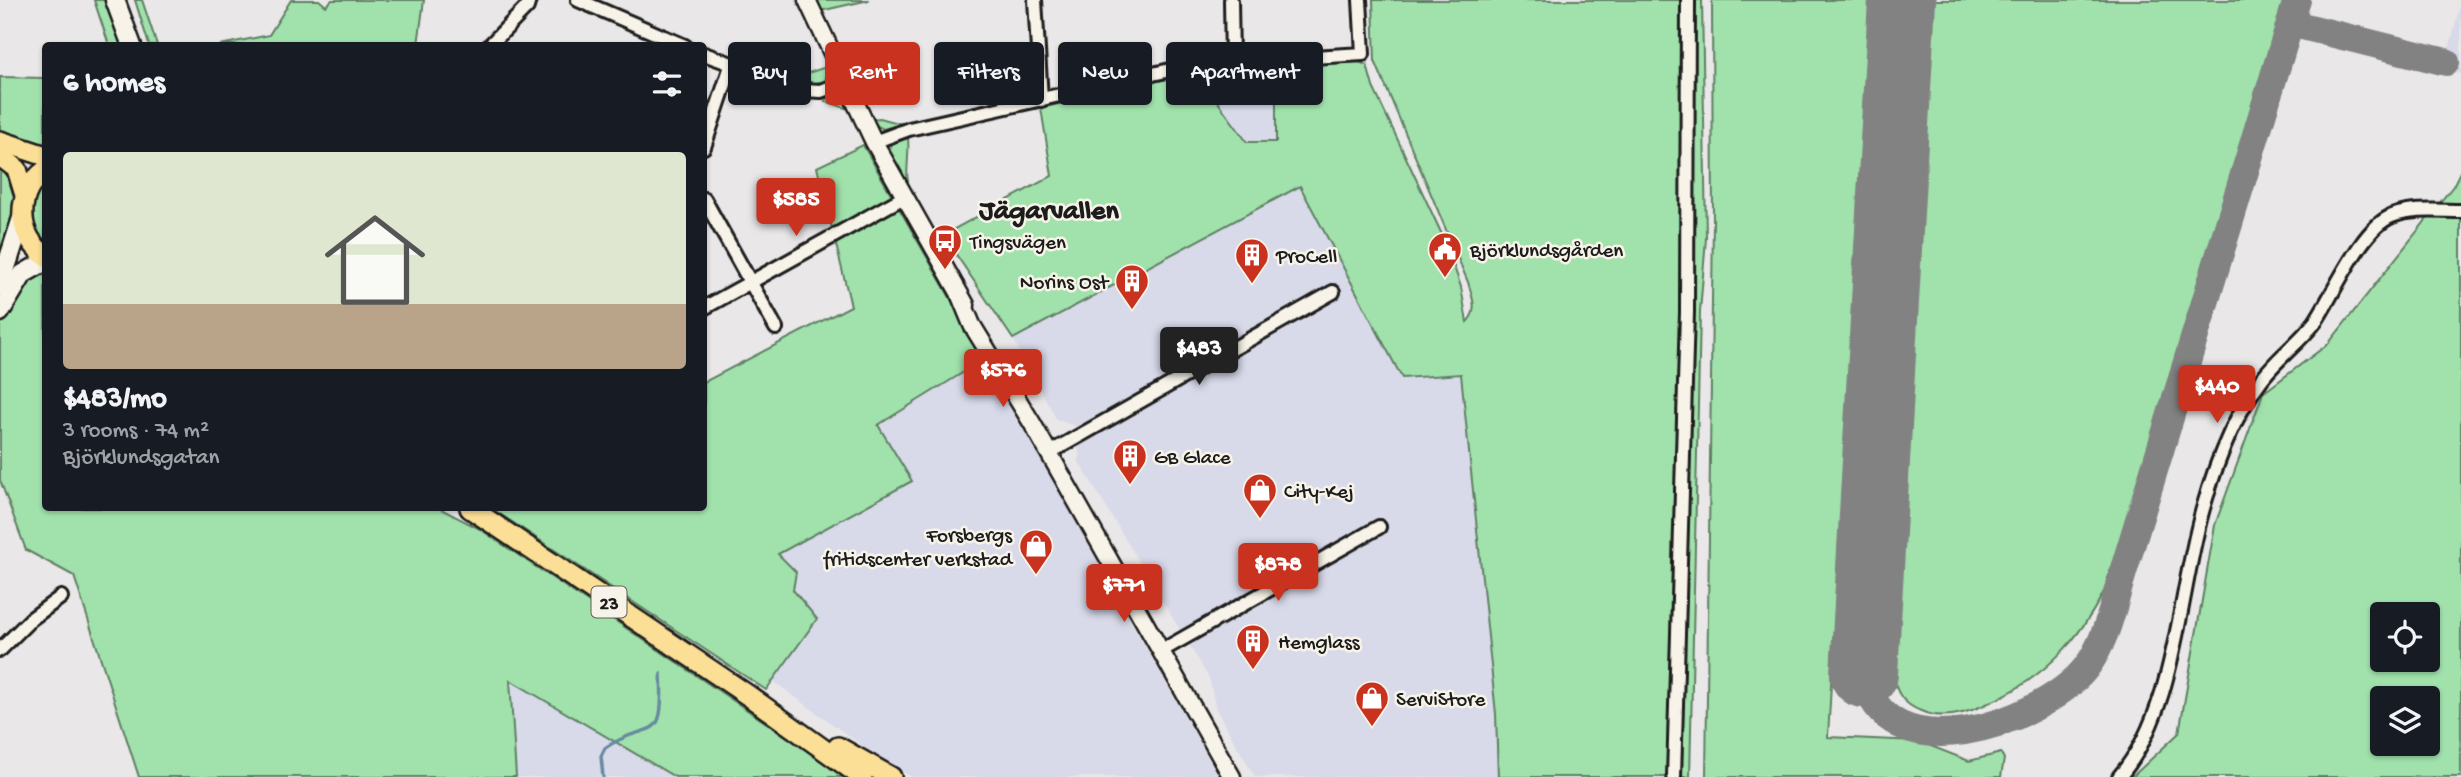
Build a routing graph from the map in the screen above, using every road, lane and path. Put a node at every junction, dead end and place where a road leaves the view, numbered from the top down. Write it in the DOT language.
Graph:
graph roads {
  1 [pos="115,0"];
  2 [pos="128,0"];
  3 [pos="529,0"];
  4 [pos="578,0"];
  5 [pos="807,0"];
  6 [pos="1035,0"];
  7 [pos="1231,0"];
  8 [pos="1360,0"];
  9 [pos="1688,0"];
  10 [pos="131,42"];
  11 [pos="141,42"];
  12 [pos="493,42"];
  13 [pos="676,42"];
  14 [pos="826,42"];
  15 [pos="1038,42"];
  16 [pos="1232,42"];
  17 [pos="707,55"];
  18 [pos="1323,56"];
  19 [pos="728,65"];
  20 [pos="1166,70"];
  21 [pos="728,75"];
  22 [pos="1044,99"];
  23 [pos="856,105"];
  24 [pos="1019,105"];
  25 [pos="707,138"];
  26 [pos="0,141"];
  27 [pos="874,142"];
  28 [pos="42,155"];
  29 [pos="0,156"];
  30 [pos="42,174"];
  31 [pos="25,195"];
  32 [pos="904,197"];
  33 [pos="707,204"];
  34 [pos="2461,211"];
  35 [pos="22,218"];
  36 [pos="42,252"];
  37 [pos="42,263"];
  38 [pos="750,282"];
  39 [pos="0,286"];
  40 [pos="1333,292"];
  41 [pos="707,306"];
  42 [pos="0,312"];
  43 [pos="776,328"];
  44 [pos="1049,453"];
  45 [pos="474,511"];
  46 [pos="1379,527"];
  47 [pos="61,597"];
  48 [pos="0,650"];
  49 [pos="1161,651"];
  50 [pos="749,695"];
  51 [pos="862,777"];
  52 [pos="891,777"];
  53 [pos="1232,777"];
  54 [pos="1674,777"];
  55 [pos="2119,777"];
  1 -- 10 [label="main road"];
  2 -- 11 [label="main road"];
  3 -- 12 [label="street"];
  4 -- 13 [label="street"];
  5 -- 14 [label="street"];
  6 -- 15 [label="street"];
  7 -- 16 [label="street"];
  8 -- 18 [label="street"];
  9 -- 54 [label="street"];
  17 -- 19 [label="street"];
  20 -- 22 [label="street"];
  21 -- 25 [label="street"];
  23 -- 27 [label="street"];
  24 -- 27 [label="street"];
  26 -- 28 [label="main road"];
  27 -- 32 [label="street"];
  29 -- 31 [label="main road"];
  30 -- 31 [label="main road"];
  31 -- 35 [label="main road"];
  32 -- 38 [label="street"];
  32 -- 44 [label="street"];
  33 -- 38 [label="street"];
  34 -- 55 [label="street"];
  35 -- 36 [label="main road"];
  35 -- 39 [label="main road"];
  37 -- 42 [label="main road"];
  38 -- 41 [label="street"];
  38 -- 43 [label="street"];
  40 -- 44 [label="street"];
  44 -- 49 [label="street"];
  45 -- 50 [label="main road, 23"];
  46 -- 49 [label="street"];
  47 -- 48 [label="street"];
  49 -- 53 [label="street"];
  50 -- 51 [label="main road, 23"];
  50 -- 52 [label="main road, 23"];
}
